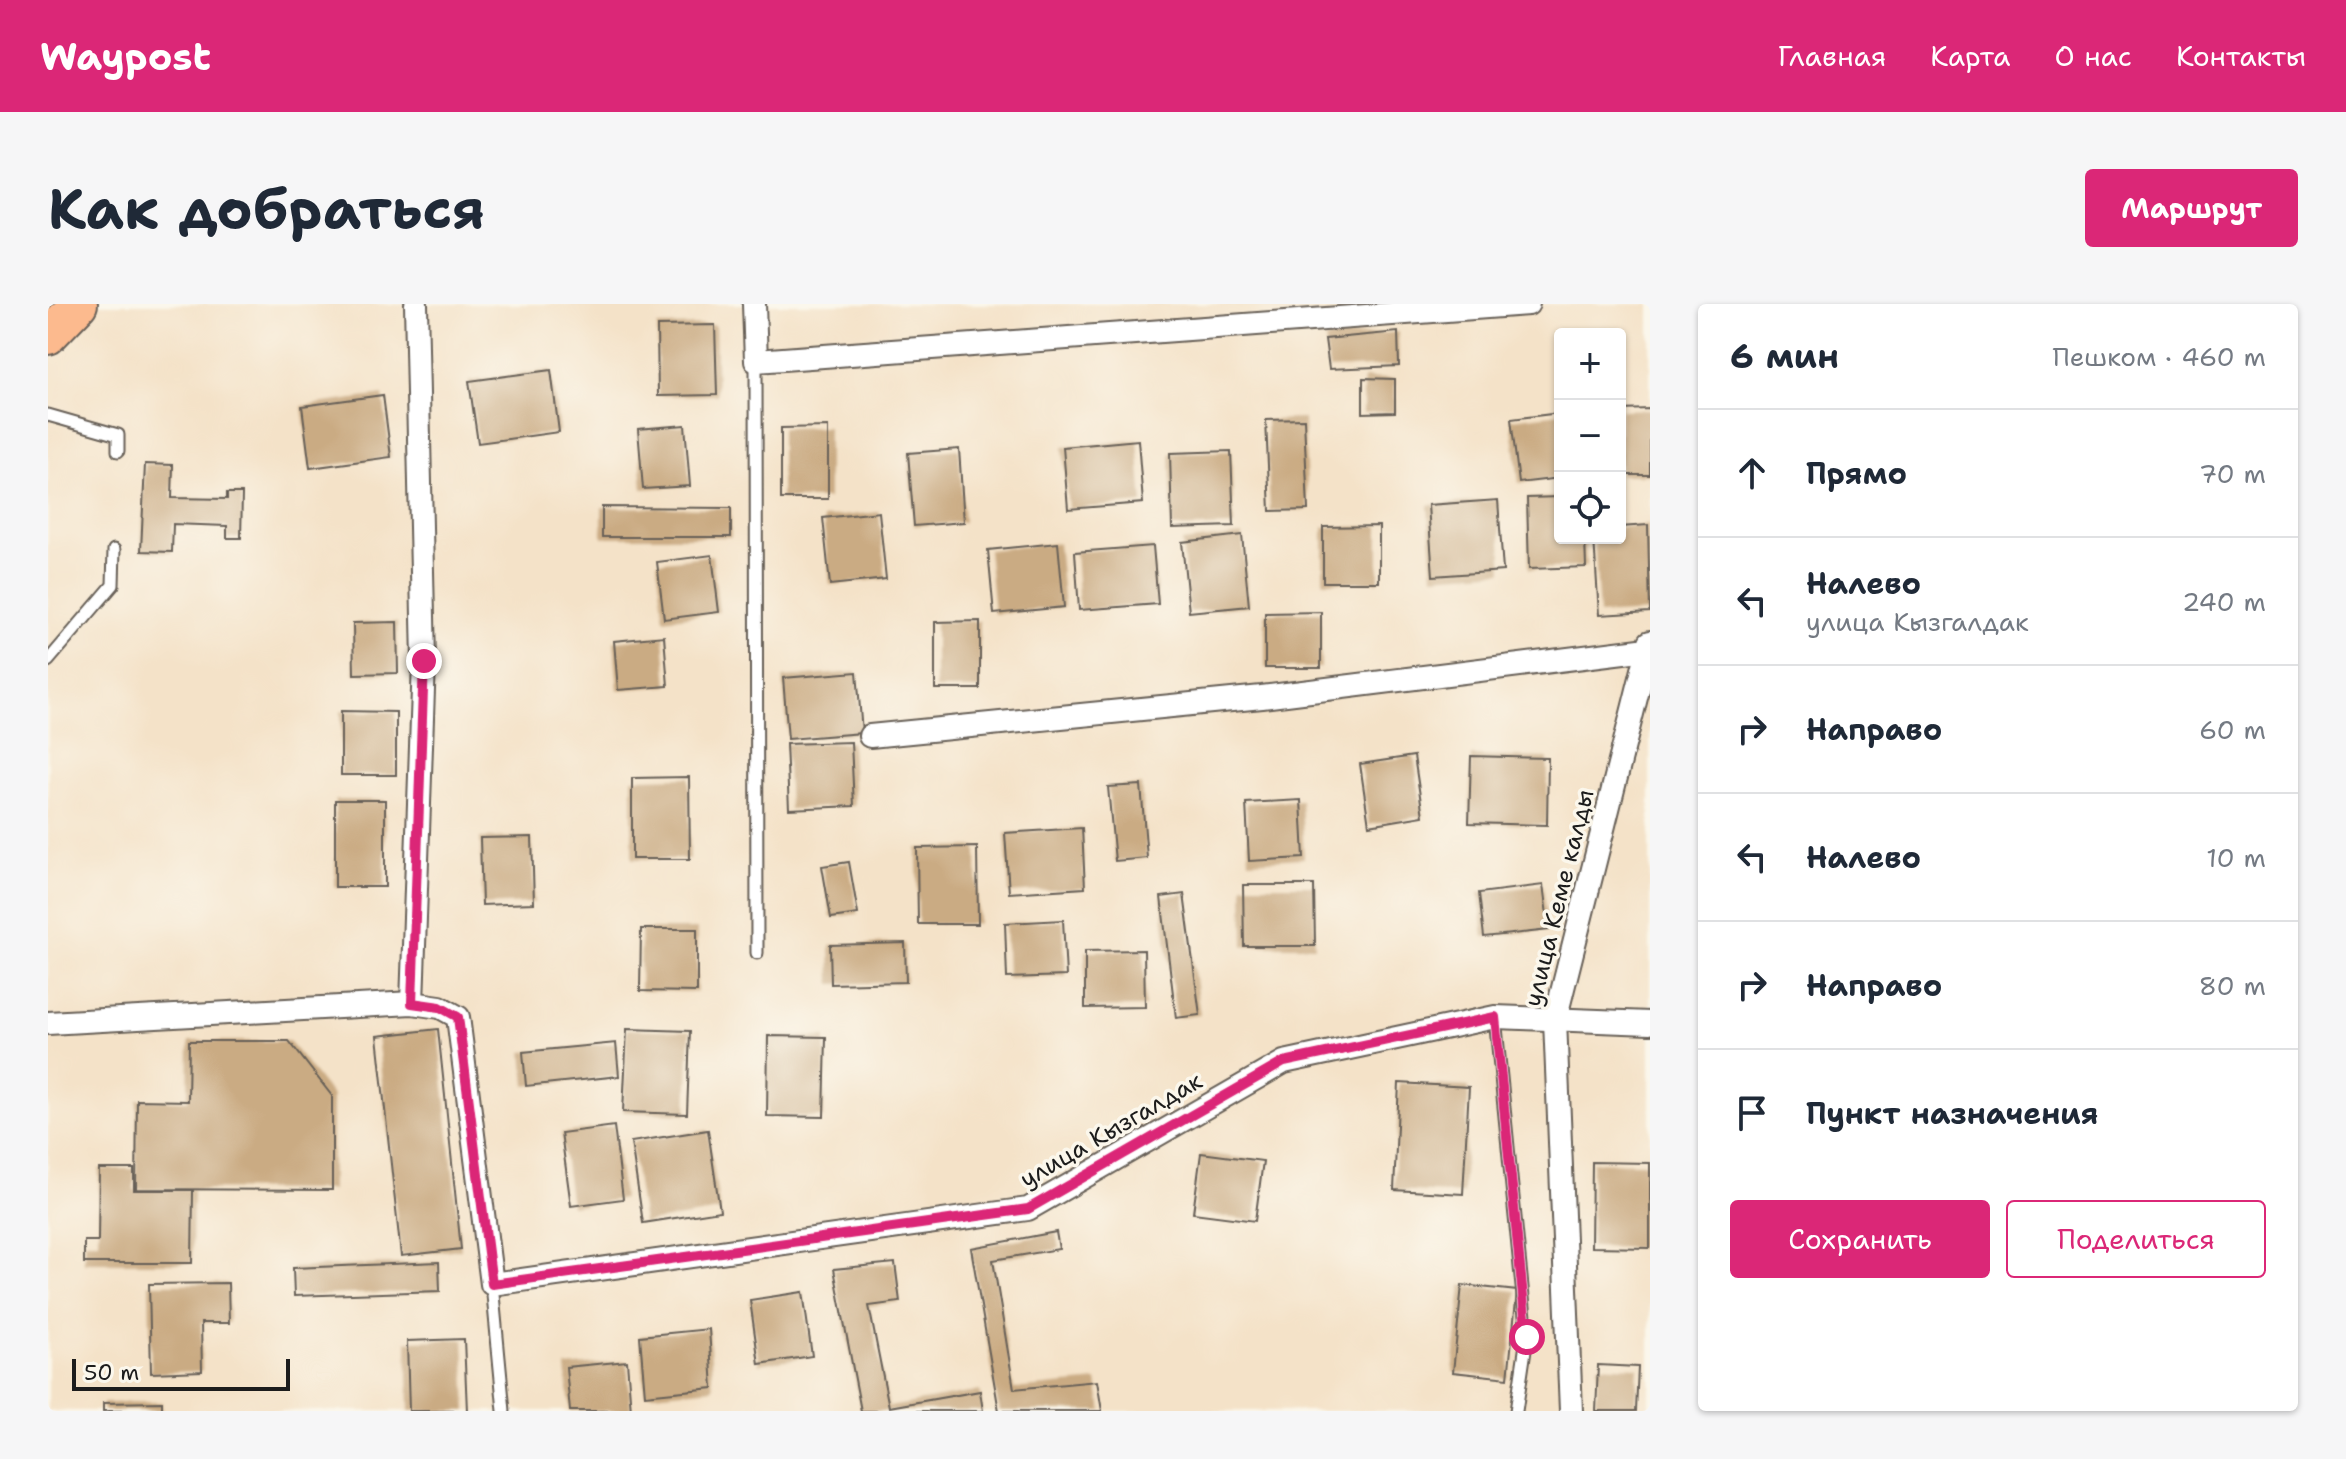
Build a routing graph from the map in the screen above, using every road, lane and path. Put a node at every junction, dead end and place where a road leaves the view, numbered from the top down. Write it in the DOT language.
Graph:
graph roads {
  1 [pos="79,304"];
  2 [pos="416,304"];
  3 [pos="754,304"];
  4 [pos="1528,304"];
  5 [pos="48,336"];
  6 [pos="756,361"];
  7 [pos="48,415"];
  8 [pos="118,451"];
  9 [pos="114,550"];
  10 [pos="1649,646"];
  11 [pos="48,661"];
  12 [pos="870,736"];
  13 [pos="757,953"];
  14 [pos="412,1003"];
  15 [pos="1495,1017"];
  16 [pos="1555,1020"];
  17 [pos="48,1023"];
  18 [pos="1650,1023"];
  19 [pos="492,1284"];
  20 [pos="504,1411"];
  21 [pos="1516,1411"];
  22 [pos="1571,1411"];
  1 -- 5 [label="main road"];
  2 -- 14 [label="street"];
  3 -- 6 [label="street"];
  4 -- 6 [label="street"];
  6 -- 13 [label="lane"];
  7 -- 8 [label="lane"];
  9 -- 11 [label="lane"];
  10 -- 12 [label="street"];
  10 -- 16 [label="street, улица Кеме калды"];
  14 -- 17 [label="street"];
  14 -- 19 [label="street"];
  15 -- 16 [label="street, улица Кызгалдак"];
  15 -- 19 [label="street, улица Кызгалдак"];
  15 -- 21 [label="lane"];
  16 -- 18 [label="street, улица Кызгалдак"];
  16 -- 22 [label="street, улица Кеме калды"];
  19 -- 20 [label="lane"];
}
